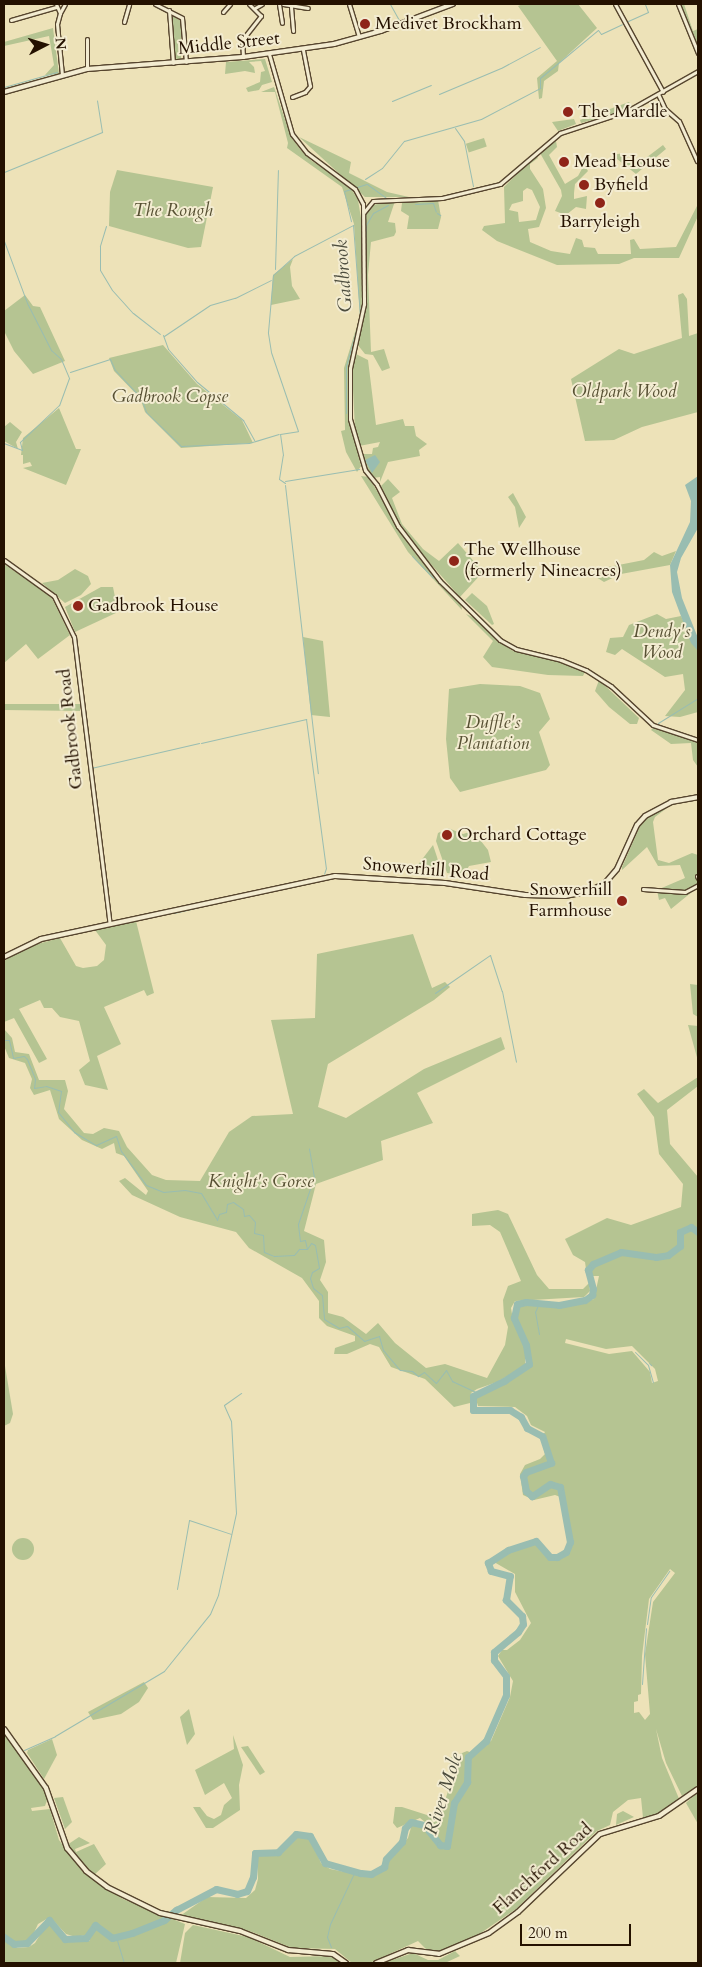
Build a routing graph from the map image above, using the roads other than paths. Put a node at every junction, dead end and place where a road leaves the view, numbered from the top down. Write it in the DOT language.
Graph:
graph roads {
  1 [pos="65,4"];
  2 [pos="129,4"];
  3 [pos="155,4"];
  4 [pos="230,4"];
  5 [pos="249,4"];
  6 [pos="262,4"];
  7 [pos="281,4"];
  8 [pos="349,4"];
  9 [pos="453,4"];
  10 [pos="615,4"];
  11 [pos="678,4"];
  12 [pos="56,5"];
  13 [pos="291,7"];
  14 [pos="255,8"];
  15 [pos="308,8"];
  16 [pos="169,10"];
  17 [pos="223,12"];
  18 [pos="60,13"];
  19 [pos="11,20"];
  20 [pos="124,22"];
  21 [pos="282,23"];
  22 [pos="293,31"];
  23 [pos="359,38"];
  24 [pos="87,39"];
  25 [pos="303,50"];
  26 [pos="698,53"];
  27 [pos="268,54"];
  28 [pos="243,57"];
  29 [pos="186,62"];
  30 [pos="172,63"];
  31 [pos="87,69"];
  32 [pos="698,71"];
  33 [pos="62,75"];
  34 [pos="4,92"];
  35 [pos="663,92"];
  36 [pos="658,94"];
  37 [pos="292,97"];
  38 [pos="698,161"];
  39 [pos="360,197"];
  40 [pos="373,201"];
  41 [pos="364,213"];
  42 [pos="4,560"];
  43 [pos="698,740"];
  44 [pos="698,797"];
  45 [pos="698,885"];
  46 [pos="643,889"];
  47 [pos="110,924"];
  48 [pos="4,957"];
  49 [pos="4,1729"];
  50 [pos="698,1789"];
  51 [pos="346,1963"];
  52 [pos="376,1963"];
  1 -- 18 [label="street"];
  2 -- 20 [label="street"];
  3 -- 16 [label="street"];
  4 -- 17 [label="street"];
  5 -- 14 [label="street"];
  6 -- 14 [label="street"];
  7 -- 13 [label="street"];
  7 -- 21 [label="street"];
  8 -- 23 [label="street"];
  9 -- 23 [label="street, Middle Street"];
  10 -- 35 [label="street"];
  11 -- 26 [label="street"];
  12 -- 18 [label="street"];
  12 -- 19 [label="street"];
  13 -- 15 [label="street"];
  13 -- 22 [label="street"];
  14 -- 28 [label="street"];
  16 -- 29 [label="street"];
  16 -- 30 [label="street"];
  18 -- 33 [label="street"];
  23 -- 25 [label="street, Middle Street"];
  24 -- 31 [label="street"];
  25 -- 27 [label="street, Middle Street"];
  25 -- 37 [label="street"];
  27 -- 28 [label="street, Middle Street"];
  27 -- 39 [label="street"];
  28 -- 29 [label="street, Middle Street"];
  29 -- 30 [label="street, Middle Street"];
  30 -- 31 [label="street, Middle Street"];
  31 -- 33 [label="street, Middle Street"];
  32 -- 35 [label="street"];
  33 -- 34 [label="street, Middle Street"];
  35 -- 36 [label="street"];
  36 -- 38 [label="street"];
  36 -- 40 [label="street"];
  39 -- 40 [label="street"];
  39 -- 41 [label="street"];
  40 -- 41 [label="street"];
  41 -- 43 [label="street"];
  42 -- 47 [label="street, Gadbrook Road"];
  44 -- 47 [label="street, Snowerhill Road"];
  45 -- 46 [label="street"];
  47 -- 48 [label="street, Snowerhill Road"];
  49 -- 51 [label="street"];
  50 -- 52 [label="street, Flanchford Road"];
}
